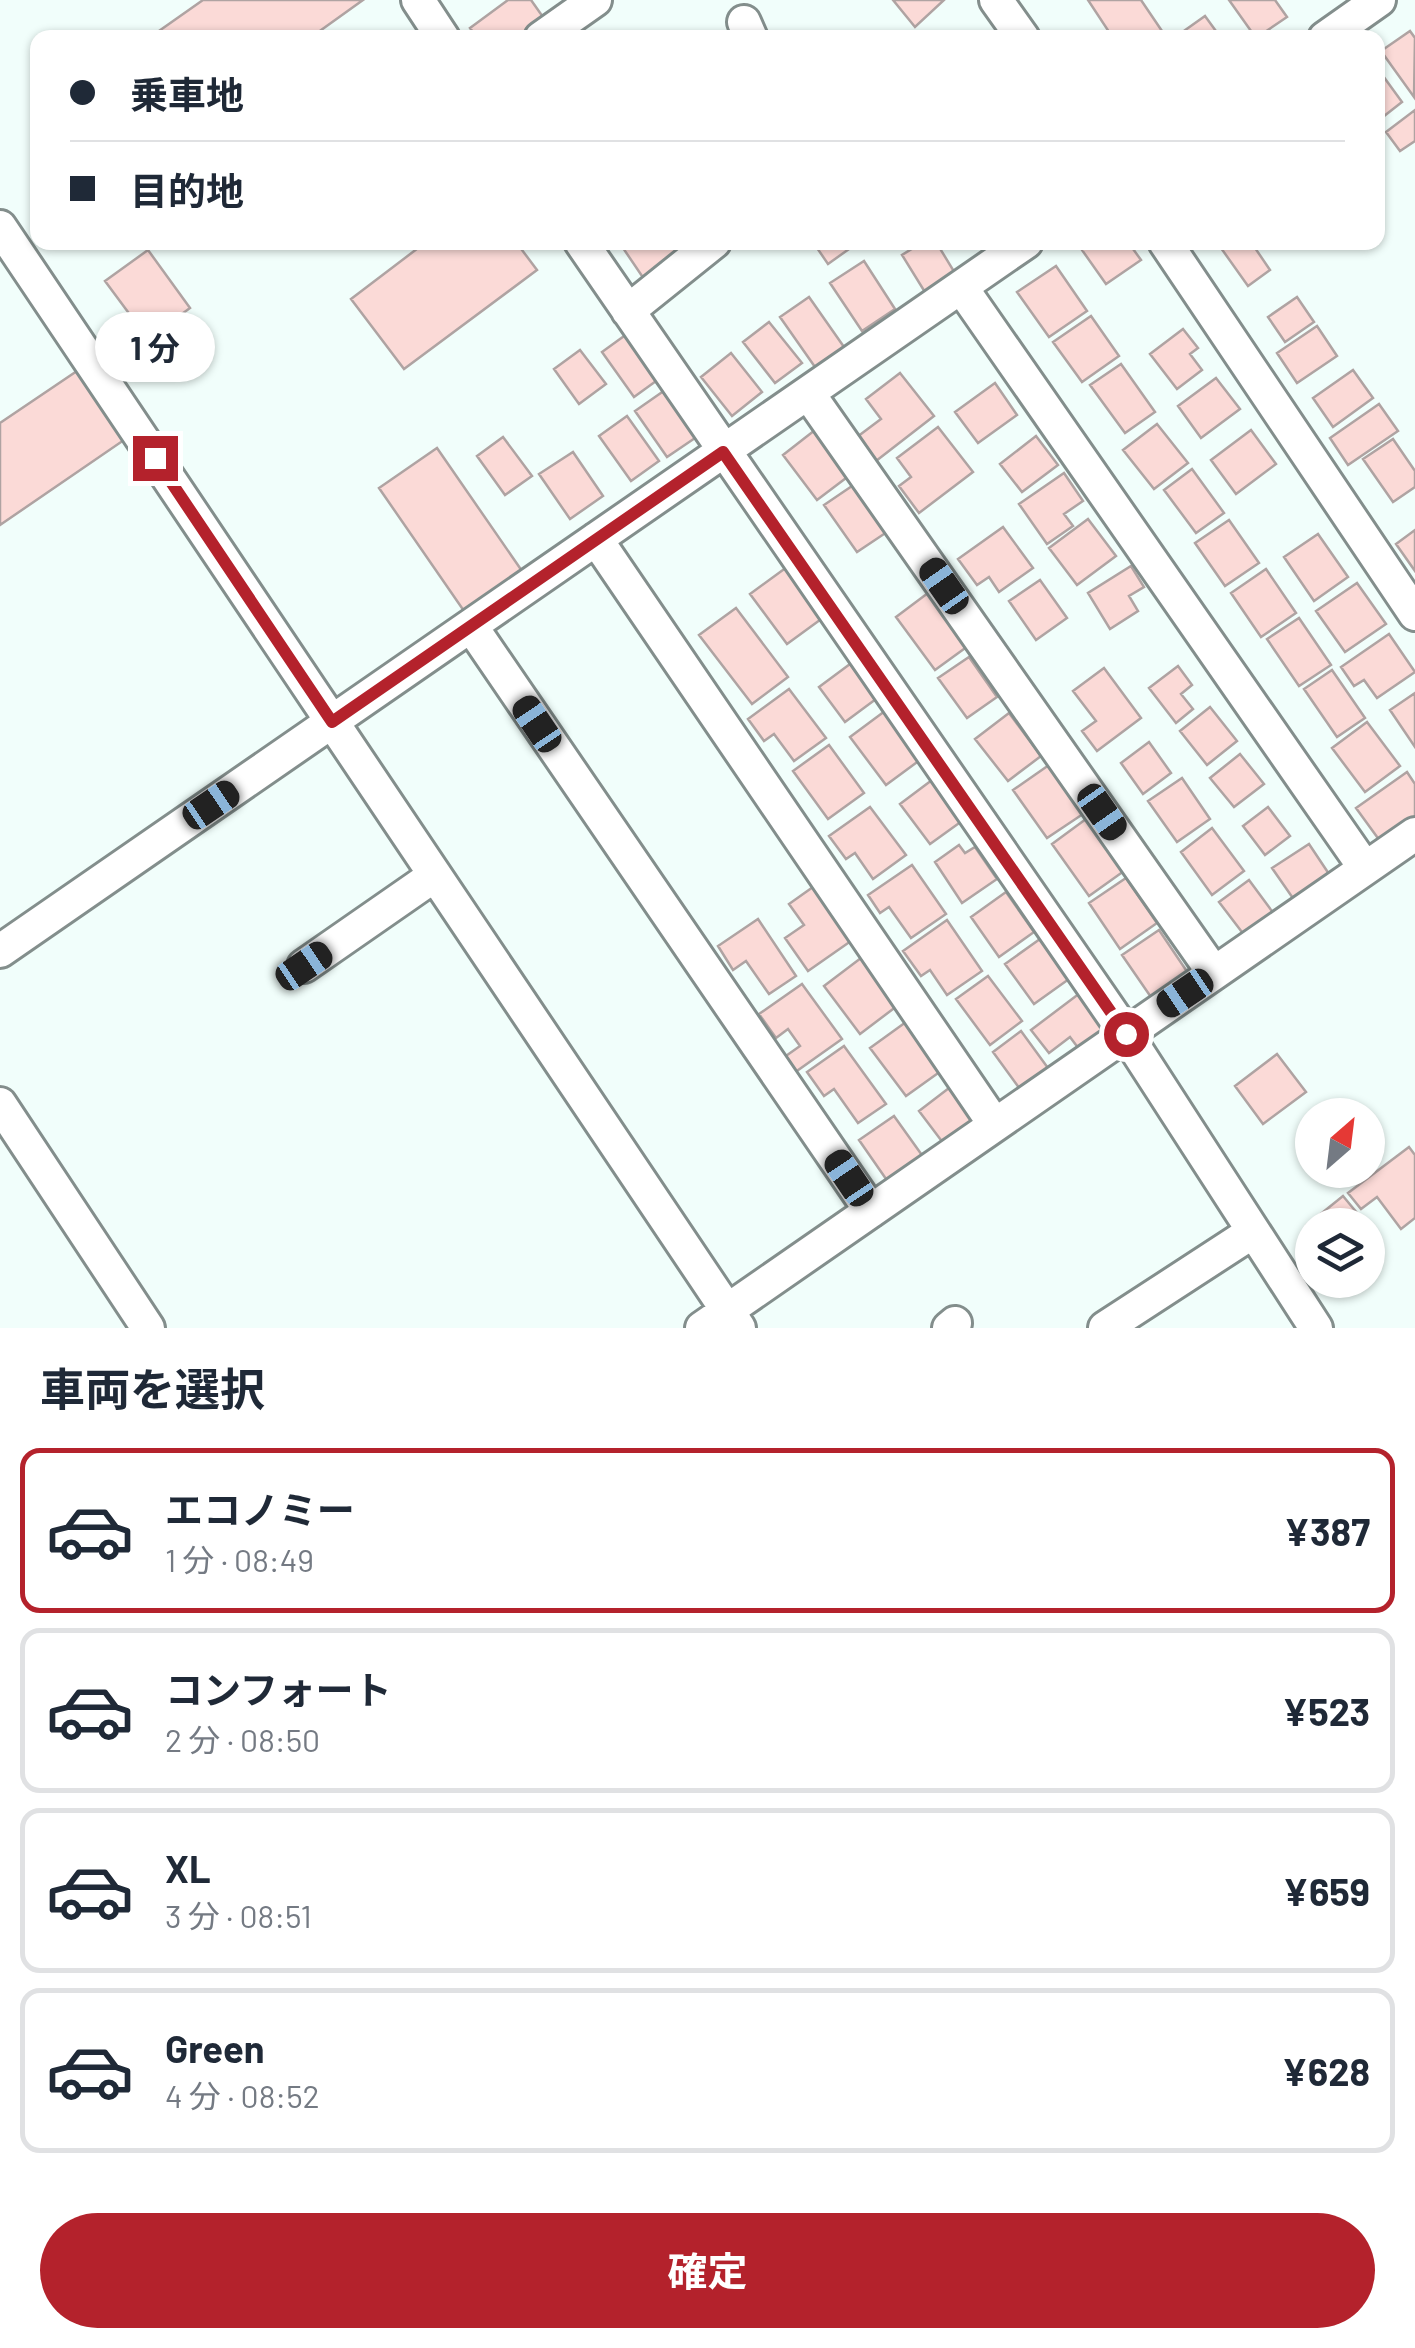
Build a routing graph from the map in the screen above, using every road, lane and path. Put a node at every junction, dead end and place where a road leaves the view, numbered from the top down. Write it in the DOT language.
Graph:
graph roads {
  1 [pos="418,0"];
  2 [pos="595,0"];
  3 [pos="996,0"];
  4 [pos="1380,0"];
  5 [pos="438,30"];
  6 [pos="552,30"];
  7 [pos="1017,30"];
  8 [pos="1337,30"];
  9 [pos="0,227"];
  10 [pos="587,250"];
  11 [pos="704,250"];
  12 [pos="1014,250"];
  13 [pos="1170,250"];
  14 [pos="961,287"];
  15 [pos="628,311"];
  16 [pos="808,394"];
  17 [pos="723,452"];
  18 [pos="596,539"];
  19 [pos="1415,614"];
  20 [pos="470,626"];
  21 [pos="332,722"];
  22 [pos="1415,834"];
  23 [pos="1365,868"];
  24 [pos="435,875"];
  25 [pos="0,952"];
  26 [pos="304,966"];
  27 [pos="1214,973"];
  28 [pos="1126,1034"];
  29 [pos="0,1104"];
  30 [pos="995,1125"];
  31 [pos="871,1211"];
  32 [pos="1251,1233"];
  33 [pos="723,1322"];
  34 [pos="148,1328"];
  35 [pos="1105,1328"];
  36 [pos="1316,1328"];
  1 -- 5 [label="street"];
  2 -- 6 [label="street"];
  3 -- 7 [label="street"];
  4 -- 8 [label="street"];
  9 -- 21 [label="street"];
  10 -- 15 [label="street"];
  11 -- 15 [label="street"];
  12 -- 14 [label="street"];
  13 -- 19 [label="street"];
  14 -- 16 [label="street"];
  14 -- 23 [label="street"];
  15 -- 17 [label="street"];
  16 -- 17 [label="street"];
  16 -- 27 [label="street"];
  17 -- 18 [label="street"];
  17 -- 28 [label="street"];
  18 -- 20 [label="street"];
  18 -- 30 [label="street"];
  20 -- 21 [label="street"];
  20 -- 31 [label="street"];
  21 -- 24 [label="street"];
  21 -- 25 [label="street"];
  22 -- 23 [label="street"];
  23 -- 27 [label="street"];
  24 -- 26 [label="street"];
  24 -- 33 [label="street"];
  27 -- 28 [label="street"];
  28 -- 30 [label="street"];
  28 -- 32 [label="street"];
  29 -- 34 [label="street"];
  30 -- 31 [label="street"];
  31 -- 33 [label="street"];
  32 -- 35 [label="street"];
  32 -- 36 [label="street"];
}
